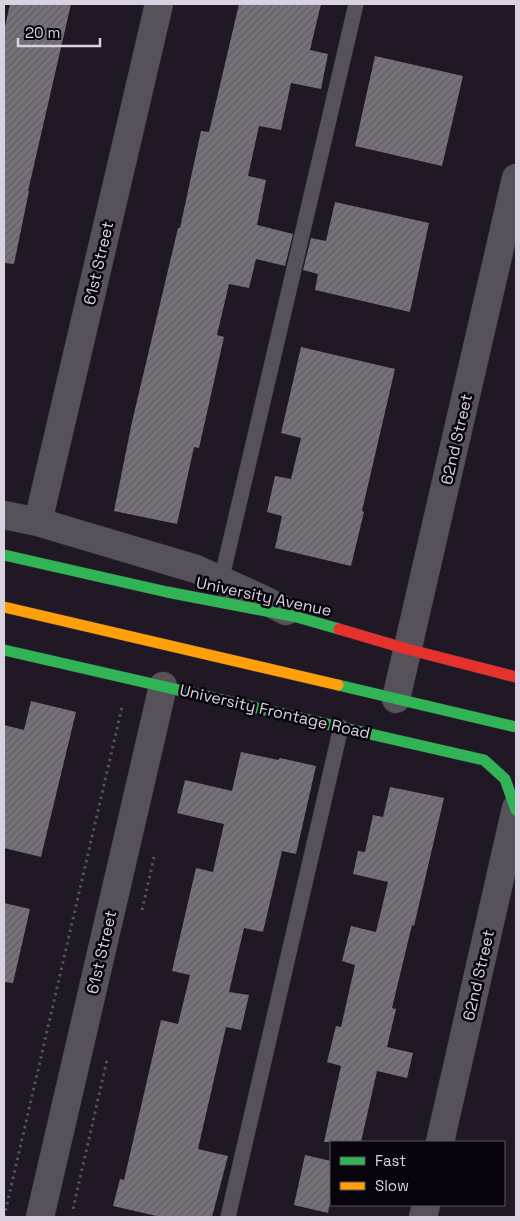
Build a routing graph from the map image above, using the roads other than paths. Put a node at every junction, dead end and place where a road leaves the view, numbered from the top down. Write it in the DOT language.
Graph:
graph roads {
  1 [pos="159,4"];
  2 [pos="356,4"];
  3 [pos="516,178"];
  4 [pos="4,514"];
  5 [pos="38,522"];
  6 [pos="4,555"];
  7 [pos="221,580"];
  8 [pos="4,607"];
  9 [pos="297,617"];
  10 [pos="407,649"];
  11 [pos="4,650"];
  12 [pos="516,677"];
  13 [pos="163,686"];
  14 [pos="396,699"];
  15 [pos="341,727"];
  16 [pos="516,727"];
  17 [pos="516,810"];
  18 [pos="440,1141"];
  19 [pos="40,1217"];
  20 [pos="228,1217"];
  1 -- 5 [label="street, 61st Street"];
  2 -- 7 [label="lane"];
  3 -- 10 [label="street, 62nd Street"];
  4 -- 5 [label="street"];
  5 -- 7 [label="street"];
  6 -- 9 [label="main road, University Avenue"];
  7 -- 9 [label="street"];
  8 -- 14 [label="main road"];
  9 -- 10 [label="main road, University Avenue"];
  10 -- 12 [label="main road, University Avenue"];
  10 -- 14 [label="street, 62nd Street"];
  11 -- 13 [label="main road, University Frontage Road"];
  13 -- 15 [label="main road, University Frontage Road"];
  13 -- 19 [label="street, 61st Street"];
  14 -- 16 [label="main road"];
  15 -- 17 [label="main road, University Frontage Road"];
  15 -- 20 [label="lane"];
  17 -- 18 [label="street, 62nd Street"];
}
